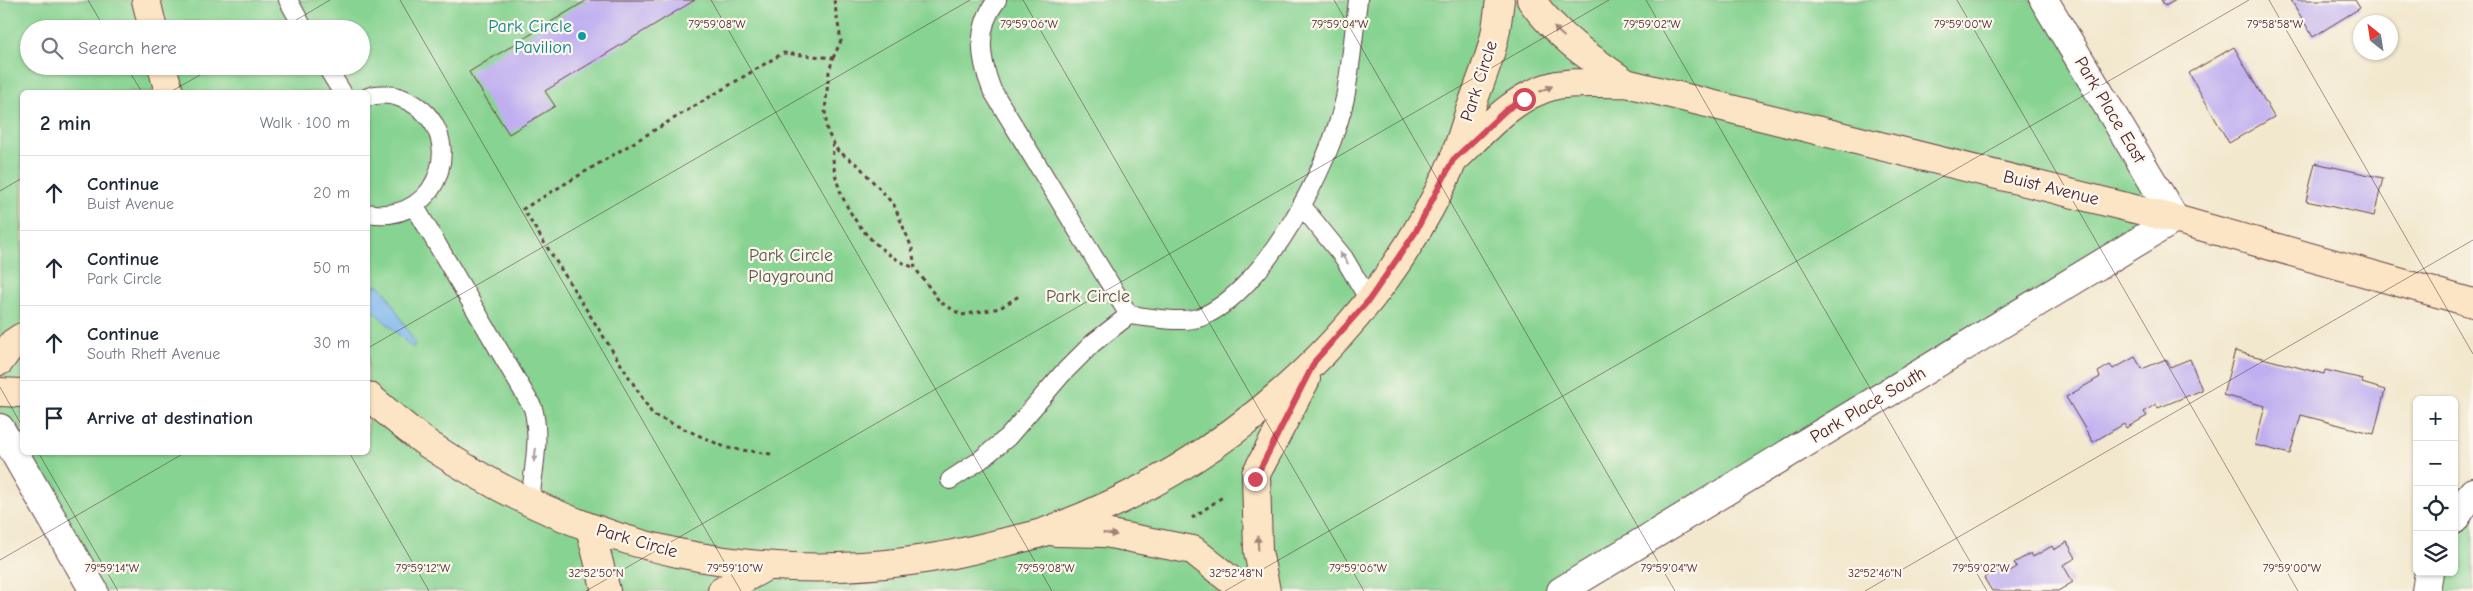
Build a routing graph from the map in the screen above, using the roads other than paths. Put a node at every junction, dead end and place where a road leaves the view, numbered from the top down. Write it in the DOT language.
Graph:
graph roads {
  1 [pos="146,0"];
  2 [pos="288,0"];
  3 [pos="997,0"];
  4 [pos="1358,0"];
  5 [pos="1500,0"];
  6 [pos="1531,0"];
  7 [pos="2044,0"];
  8 [pos="151,20"];
  9 [pos="299,20"];
  10 [pos="332,75"];
  11 [pos="1626,83"];
  12 [pos="341,90"];
  13 [pos="370,97"];
  14 [pos="1453,160"];
  15 [pos="414,205"];
  16 [pos="1302,206"];
  17 [pos="370,213"];
  18 [pos="2175,219"];
  19 [pos="1369,300"];
  20 [pos="2473,304"];
  21 [pos="1129,315"];
  22 [pos="20,338"];
  23 [pos="0,361"];
  24 [pos="1315,361"];
  25 [pos="0,392"];
  26 [pos="20,393"];
  27 [pos="370,398"];
  28 [pos="0,428"];
  29 [pos="950,480"];
  30 [pos="2473,492"];
  31 [pos="530,502"];
  32 [pos="2458,514"];
  33 [pos="590,528"];
  34 [pos="1044,532"];
  35 [pos="768,566"];
  36 [pos="2428,576"];
  37 [pos="94,591"];
  38 [pos="606,591"];
  39 [pos="722,591"];
  40 [pos="1244,591"];
  41 [pos="1266,591"];
  42 [pos="1561,591"];
  43 [pos="2426,591"];
  1 -- 8 [label="street"];
  2 -- 9 [label="lane"];
  3 -- 21 [label="lane"];
  4 -- 16 [label="lane"];
  5 -- 14 [label="street, Park Circle"];
  11 -- 6 [label="street, Buist Avenue, one-way"];
  7 -- 18 [label="street, Park Place East"];
  10 -- 12 [label="lane"];
  14 -- 11 [label="street, Buist Avenue, one-way"];
  11 -- 18 [label="street, Buist Avenue"];
  13 -- 15 [label="lane"];
  14 -- 19 [label="street, Park Circle"];
  15 -- 17 [label="lane"];
  15 -- 31 [label="lane, one-way"];
  19 -- 16 [label="lane, one-way"];
  16 -- 21 [label="lane"];
  18 -- 20 [label="street, Buist Avenue"];
  18 -- 42 [label="street, Park Place South"];
  19 -- 24 [label="street, Park Circle"];
  21 -- 29 [label="lane"];
  22 -- 23 [label="street"];
  24 -- 34 [label="street, Park Circle"];
  41 -- 24 [label="street, one-way"];
  25 -- 26 [label="street"];
  27 -- 31 [label="street, Park Circle"];
  28 -- 37 [label="street"];
  30 -- 32 [label="street"];
  31 -- 33 [label="street, Park Circle"];
  33 -- 35 [label="street, Park Circle"];
  33 -- 38 [label="street"];
  34 -- 35 [label="street, Park Circle"];
  34 -- 40 [label="street, one-way"];
  35 -- 39 [label="street"];
  36 -- 43 [label="street"];
}
